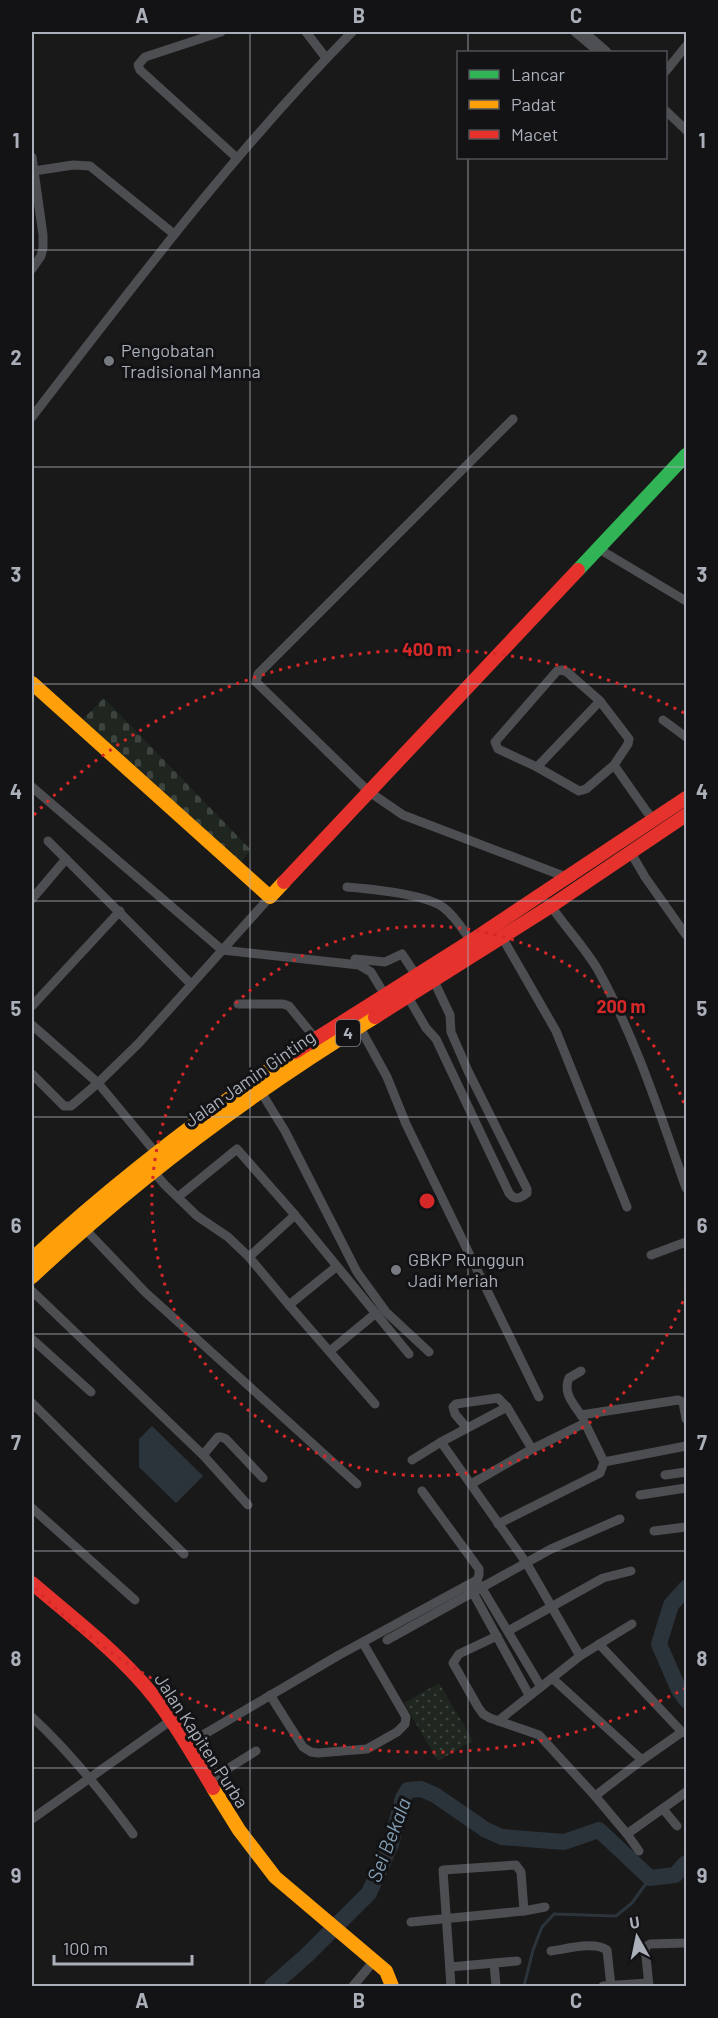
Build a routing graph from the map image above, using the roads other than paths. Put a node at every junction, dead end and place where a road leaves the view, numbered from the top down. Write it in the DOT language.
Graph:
graph roads {
  1 [pos="221,32"];
  2 [pos="306,32"];
  3 [pos="352,32"];
  4 [pos="575,32"];
  5 [pos="584,32"];
  6 [pos="687,46"];
  7 [pos="597,51"];
  8 [pos="606,51"];
  9 [pos="326,58"];
  10 [pos="667,70"];
  11 [pos="667,112"];
  12 [pos="687,130"];
  13 [pos="32,158"];
  14 [pos="237,158"];
  15 [pos="34,171"];
  16 [pos="174,234"];
  17 [pos="32,269"];
  18 [pos="32,417"];
  19 [pos="513,419"];
  20 [pos="687,455"];
  21 [pos="599,549"];
  22 [pos="687,602"];
  23 [pos="32,683"];
  24 [pos="600,701"];
  25 [pos="663,720"];
  26 [pos="687,737"];
  27 [pos="614,765"];
  28 [pos="537,767"];
  29 [pos="32,786"];
  30 [pos="368,791"];
  31 [pos="687,798"];
  32 [pos="687,815"];
  33 [pos="653,819"];
  34 [pos="48,841"];
  35 [pos="631,853"];
  36 [pos="66,859"];
  37 [pos="566,877"];
  38 [pos="347,887"];
  39 [pos="543,893"];
  40 [pos="270,897"];
  41 [pos="32,899"];
  42 [pos="551,906"];
  43 [pos="120,911"];
  44 [pos="687,935"];
  45 [pos="502,937"];
  46 [pos="471,941"];
  47 [pos="225,947"];
  48 [pos="416,975"];
  49 [pos="434,981"];
  50 [pos="191,984"];
  51 [pos="385,994"];
  52 [pos="408,997"];
  53 [pos="238,1004"];
  54 [pos="32,1006"];
  55 [pos="32,1025"];
  56 [pos="359,1026"];
  57 [pos="450,1032"];
  58 [pos="315,1038"];
  59 [pos="436,1039"];
  60 [pos="468,1071"];
  61 [pos="32,1074"];
  62 [pos="455,1077"];
  63 [pos="98,1083"];
  64 [pos="261,1092"];
  65 [pos="482,1099"];
  66 [pos="469,1106"];
  67 [pos="497,1130"];
  68 [pos="482,1137"];
  69 [pos="162,1153"];
  70 [pos="512,1157"];
  71 [pos="496,1164"];
  72 [pos="153,1171"];
  73 [pos="687,1188"];
  74 [pos="178,1197"];
  75 [pos="627,1207"];
  76 [pos="295,1215"];
  77 [pos="84,1228"];
  78 [pos="687,1242"];
  79 [pos="651,1255"];
  80 [pos="249,1257"];
  81 [pos="32,1259"];
  82 [pos="336,1267"];
  83 [pos="32,1277"];
  84 [pos="32,1291"];
  85 [pos="289,1305"];
  86 [pos="376,1313"];
  87 [pos="32,1339"];
  88 [pos="330,1351"];
  89 [pos="429,1352"];
  90 [pos="409,1354"];
  91 [pos="581,1371"];
  92 [pos="91,1392"];
  93 [pos="539,1397"];
  94 [pos="32,1402"];
  95 [pos="375,1404"];
  96 [pos="507,1407"];
  97 [pos="583,1419"];
  98 [pos="687,1419"];
  99 [pos="466,1427"];
  100 [pos="441,1442"];
  101 [pos="687,1446"];
  102 [pos="532,1449"];
  103 [pos="203,1455"];
  104 [pos="412,1460"];
  105 [pos="604,1462"];
  106 [pos="687,1472"];
  107 [pos="665,1475"];
  108 [pos="263,1478"];
  109 [pos="357,1484"];
  110 [pos="471,1484"];
  111 [pos="687,1488"];
  112 [pos="422,1491"];
  113 [pos="640,1496"];
  114 [pos="248,1505"];
  115 [pos="32,1508"];
  116 [pos="620,1519"];
  117 [pos="498,1524"];
  118 [pos="687,1527"];
  119 [pos="654,1531"];
  120 [pos="184,1554"];
  121 [pos="527,1564"];
  122 [pos="631,1571"];
  123 [pos="32,1583"];
  124 [pos="475,1586"];
  125 [pos="135,1600"];
  126 [pos="551,1607"];
  127 [pos="632,1624"];
  128 [pos="508,1631"];
  129 [pos="497,1636"];
  130 [pos="387,1640"];
  131 [pos="363,1643"];
  132 [pos="599,1644"];
  133 [pos="580,1656"];
  134 [pos="552,1678"];
  135 [pos="541,1687"];
  136 [pos="270,1695"];
  137 [pos="529,1695"];
  138 [pos="32,1717"];
  139 [pos="170,1721"];
  140 [pos="498,1721"];
  141 [pos="684,1733"];
  142 [pos="186,1745"];
  143 [pos="256,1751"];
  144 [pos="642,1760"];
  145 [pos="89,1777"];
  146 [pos="208,1781"];
  147 [pos="687,1792"];
  148 [pos="595,1796"];
  149 [pos="663,1809"];
  150 [pos="32,1819"];
  151 [pos="677,1826"];
  152 [pos="133,1834"];
  153 [pos="627,1834"];
  154 [pos="639,1851"];
  155 [pos="545,1908"];
  156 [pos="524,1911"];
  157 [pos="446,1918"];
  158 [pos="411,1922"];
  159 [pos="687,1943"];
  160 [pos="552,1951"];
  161 [pos="374,1960"];
  162 [pos="517,1961"];
  163 [pos="494,1963"];
  164 [pos="450,1967"];
  165 [pos="648,1985"];
  166 [pos="353,1986"];
  167 [pos="392,1986"];
  168 [pos="451,1986"];
  169 [pos="496,1986"];
  170 [pos="607,1986"];
  1 -- 14 [label="street"];
  2 -- 9 [label="street"];
  3 -- 9 [label="street"];
  4 -- 7 [label="street"];
  5 -- 8 [label="street"];
  6 -- 10 [label="street"];
  9 -- 14 [label="street"];
  11 -- 12 [label="street"];
  13 -- 15 [label="street"];
  14 -- 16 [label="street"];
  15 -- 16 [label="street"];
  15 -- 17 [label="street"];
  16 -- 18 [label="street"];
  19 -- 30 [label="street"];
  20 -- 21 [label="main road"];
  21 -- 22 [label="street"];
  21 -- 30 [label="main road"];
  23 -- 40 [label="main road"];
  24 -- 27 [label="street"];
  24 -- 28 [label="street"];
  24 -- 28 [label="street"];
  25 -- 26 [label="street"];
  27 -- 28 [label="street"];
  27 -- 33 [label="street"];
  29 -- 47 [label="street"];
  30 -- 37 [label="street"];
  30 -- 40 [label="main road"];
  31 -- 33 [label="main road, Jalan Jamin Ginting / 4"];
  32 -- 35 [label="main road, Jalan Jamin Ginting / 4"];
  33 -- 37 [label="main road, Jalan Jamin Ginting / 4"];
  34 -- 36 [label="street"];
  35 -- 42 [label="main road, Jalan Jamin Ginting / 4"];
  35 -- 44 [label="street"];
  36 -- 41 [label="street"];
  36 -- 43 [label="street"];
  37 -- 39 [label="main road, Jalan Jamin Ginting / 4"];
  38 -- 46 [label="street"];
  39 -- 42 [label="street"];
  39 -- 46 [label="main road, Jalan Jamin Ginting / 4"];
  40 -- 47 [label="street"];
  42 -- 45 [label="main road, Jalan Jamin Ginting / 4"];
  42 -- 73 [label="street"];
  43 -- 50 [label="street"];
  43 -- 54 [label="street"];
  45 -- 49 [label="main road, Jalan Jamin Ginting / 4"];
  45 -- 75 [label="street"];
  46 -- 48 [label="main road, Jalan Jamin Ginting / 4"];
  47 -- 48 [label="street"];
  47 -- 50 [label="street"];
  47 -- 51 [label="street"];
  48 -- 51 [label="main road, Jalan Jamin Ginting / 4"];
  49 -- 52 [label="main road, Jalan Jamin Ginting / 4"];
  49 -- 57 [label="street"];
  50 -- 63 [label="street"];
  51 -- 58 [label="main road, Jalan Jamin Ginting / 4"];
  52 -- 56 [label="main road, Jalan Jamin Ginting / 4"];
  52 -- 59 [label="street"];
  53 -- 58 [label="street"];
  55 -- 63 [label="street"];
  56 -- 64 [label="main road, Jalan Jamin Ginting / 4"];
  56 -- 93 [label="street"];
  57 -- 59 [label="street"];
  57 -- 60 [label="street"];
  58 -- 69 [label="main road, Jalan Jamin Ginting / 4"];
  59 -- 62 [label="street"];
  60 -- 62 [label="street"];
  60 -- 65 [label="street"];
  61 -- 63 [label="street"];
  62 -- 66 [label="street"];
  63 -- 69 [label="street"];
  64 -- 69 [label="main road, Jalan Jamin Ginting / 4"];
  64 -- 89 [label="street"];
  65 -- 66 [label="street"];
  65 -- 67 [label="street"];
  66 -- 68 [label="street"];
  67 -- 68 [label="street"];
  67 -- 70 [label="street"];
  68 -- 71 [label="street"];
  69 -- 72 [label="main road, Jalan Jamin Ginting / 4"];
  69 -- 81 [label="main road, Jalan Jamin Ginting / 4"];
  70 -- 71 [label="street"];
  70 -- 71 [label="street"];
  72 -- 74 [label="street"];
  72 -- 77 [label="main road, Jalan Jamin Ginting / 4"];
  74 -- 76 [label="street"];
  74 -- 80 [label="street"];
  76 -- 80 [label="street"];
  76 -- 82 [label="street"];
  77 -- 83 [label="main road, Jalan Jamin Ginting / 4"];
  77 -- 109 [label="street"];
  78 -- 79 [label="street"];
  80 -- 85 [label="street"];
  82 -- 85 [label="street"];
  82 -- 86 [label="street"];
  84 -- 103 [label="street"];
  85 -- 88 [label="street"];
  86 -- 88 [label="street"];
  86 -- 90 [label="street"];
  87 -- 92 [label="street"];
  88 -- 95 [label="street"];
  91 -- 97 [label="street"];
  94 -- 120 [label="street"];
  96 -- 99 [label="street"];
  96 -- 99 [label="street"];
  96 -- 102 [label="street"];
  97 -- 98 [label="street"];
  97 -- 102 [label="street"];
  97 -- 105 [label="street"];
  99 -- 100 [label="street"];
  100 -- 104 [label="street"];
  100 -- 110 [label="street"];
  101 -- 105 [label="street"];
  102 -- 110 [label="street"];
  103 -- 108 [label="street"];
  103 -- 114 [label="street"];
  105 -- 117 [label="street"];
  106 -- 107 [label="street"];
  110 -- 117 [label="street"];
  111 -- 113 [label="street"];
  112 -- 124 [label="street"];
  115 -- 125 [label="street"];
  116 -- 121 [label="street"];
  117 -- 121 [label="street"];
  118 -- 119 [label="street"];
  121 -- 124 [label="street"];
  121 -- 126 [label="street"];
  122 -- 126 [label="street"];
  123 -- 139 [label="main road, Jalan Kapiten Purba"];
  124 -- 128 [label="street"];
  124 -- 129 [label="street"];
  124 -- 130 [label="street"];
  124 -- 131 [label="street"];
  126 -- 128 [label="street"];
  126 -- 133 [label="street"];
  127 -- 132 [label="street"];
  128 -- 135 [label="street"];
  129 -- 137 [label="street"];
  129 -- 140 [label="street"];
  131 -- 136 [label="street"];
  131 -- 136 [label="street"];
  132 -- 133 [label="street"];
  132 -- 141 [label="street"];
  133 -- 134 [label="street"];
  134 -- 135 [label="street"];
  134 -- 144 [label="street"];
  135 -- 137 [label="street"];
  136 -- 142 [label="street"];
  137 -- 140 [label="street"];
  138 -- 145 [label="street"];
  139 -- 142 [label="main road, Jalan Kapiten Purba"];
  139 -- 145 [label="street"];
  140 -- 148 [label="street"];
  141 -- 144 [label="street"];
  142 -- 146 [label="main road, Jalan Kapiten Purba"];
  143 -- 146 [label="street"];
  144 -- 148 [label="street"];
  145 -- 150 [label="street"];
  145 -- 152 [label="street"];
  146 -- 161 [label="main road, Jalan Kapiten Purba"];
  147 -- 149 [label="street"];
  148 -- 153 [label="street"];
  149 -- 151 [label="street"];
  149 -- 153 [label="street"];
  153 -- 154 [label="street"];
  155 -- 156 [label="street"];
  156 -- 157 [label="street"];
  156 -- 157 [label="street"];
  157 -- 158 [label="street"];
  157 -- 164 [label="street"];
  159 -- 165 [label="street"];
  160 -- 170 [label="street"];
  161 -- 166 [label="street"];
  161 -- 167 [label="main road, Jalan Kapiten Purba"];
  162 -- 163 [label="street"];
  163 -- 164 [label="street"];
  163 -- 169 [label="street"];
  164 -- 168 [label="street"];
  165 -- 170 [label="street"];
}
